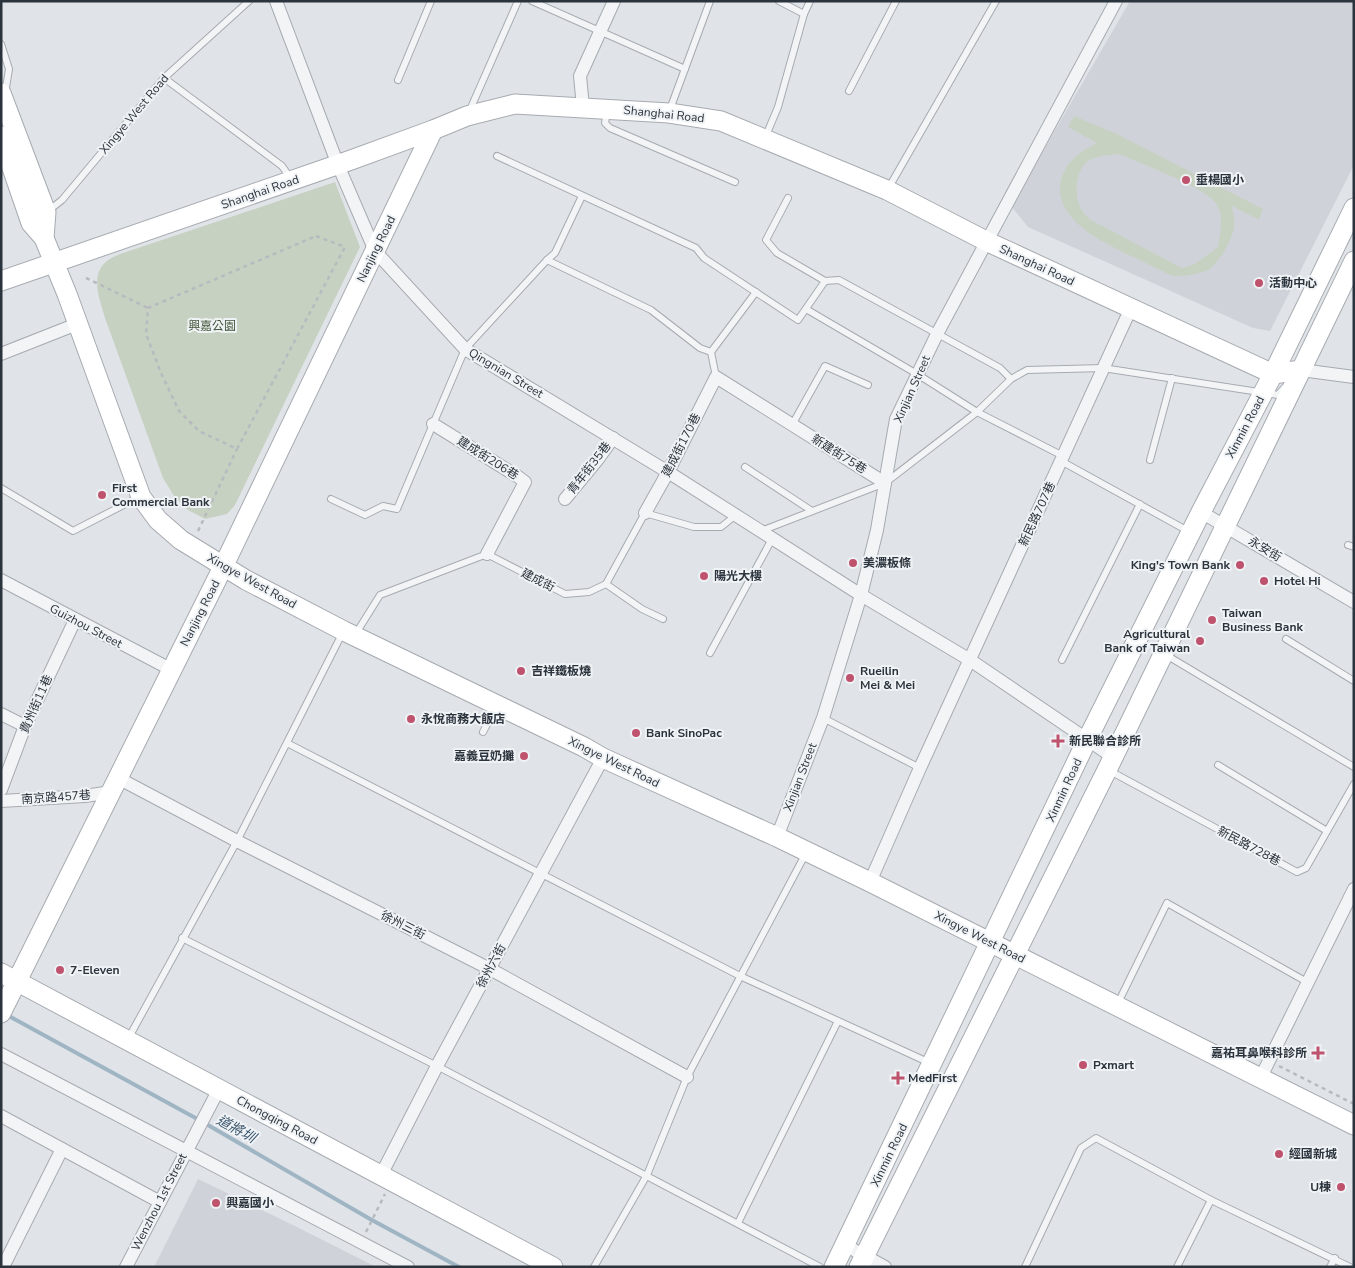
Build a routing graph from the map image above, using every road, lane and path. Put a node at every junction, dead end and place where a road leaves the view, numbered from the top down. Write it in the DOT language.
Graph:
graph roads {
  1 [pos="249,1"];
  2 [pos="276,1"];
  3 [pos="431,1"];
  4 [pos="518,1"];
  5 [pos="532,1"];
  6 [pos="614,1"];
  7 [pos="710,1"];
  8 [pos="779,1"];
  9 [pos="810,1"];
  10 [pos="896,1"];
  11 [pos="996,1"];
  12 [pos="1111,3"];
  13 [pos="804,14"];
  14 [pos="599,31"];
  15 [pos="1,44"];
  16 [pos="685,69"];
  17 [pos="164,78"];
  18 [pos="398,80"];
  19 [pos="849,91"];
  20 [pos="2,96"];
  21 [pos="583,107"];
  22 [pos="607,109"];
  23 [pos="669,113"];
  24 [pos="467,116"];
  25 [pos="433,130"];
  26 [pos="1,136"];
  27 [pos="765,138"];
  28 [pos="497,156"];
  29 [pos="5,157"];
  30 [pos="338,165"];
  31 [pos="292,181"];
  32 [pos="735,182"];
  33 [pos="887,190"];
  34 [pos="582,196"];
  35 [pos="788,198"];
  36 [pos="1353,211"];
  37 [pos="46,212"];
  38 [pos="44,238"];
  39 [pos="986,241"];
  40 [pos="375,251"];
  41 [pos="546,260"];
  42 [pos="1354,261"];
  43 [pos="54,263"];
  44 [pos="86,278"];
  45 [pos="1,281"];
  46 [pos="825,281"];
  47 [pos="756,292"];
  48 [pos="148,308"];
  49 [pos="1131,308"];
  50 [pos="806,309"];
  51 [pos="77,324"];
  52 [pos="937,334"];
  53 [pos="465,349"];
  54 [pos="711,352"];
  55 [pos="1,354"];
  56 [pos="1103,368"];
  57 [pos="1301,370"];
  58 [pos="918,374"];
  59 [pos="1274,374"];
  60 [pos="716,377"];
  61 [pos="1354,377"];
  62 [pos="1172,378"];
  63 [pos="1011,379"];
  64 [pos="868,385"];
  65 [pos="1264,392"];
  66 [pos="978,412"];
  67 [pos="433,424"];
  68 [pos="792,425"];
  69 [pos="613,438"];
  70 [pos="237,449"];
  71 [pos="1062,458"];
  72 [pos="1150,460"];
  73 [pos="744,467"];
  74 [pos="668,472"];
  75 [pos="886,483"];
  76 [pos="1,488"];
  77 [pos="141,497"];
  78 [pos="331,499"];
  79 [pos="565,499"];
  80 [pos="1140,504"];
  81 [pos="812,511"];
  82 [pos="646,512"];
  83 [pos="1201,512"];
  84 [pos="736,516"];
  85 [pos="1225,525"];
  86 [pos="760,531"];
  87 [pos="197,534"];
  88 [pos="1191,534"];
  89 [pos="772,539"];
  90 [pos="488,554"];
  91 [pos="223,567"];
  92 [pos="1,580"];
  93 [pos="606,584"];
  94 [pos="861,595"];
  95 [pos="1354,602"];
  96 [pos="663,619"];
  97 [pos="75,620"];
  98 [pos="349,634"];
  99 [pos="1286,639"];
  100 [pos="1164,653"];
  101 [pos="710,654"];
  102 [pos="970,660"];
  103 [pos="1062,660"];
  104 [pos="172,670"];
  105 [pos="1354,681"];
  106 [pos="497,706"];
  107 [pos="1,714"];
  108 [pos="823,718"];
  109 [pos="25,726"];
  110 [pos="483,732"];
  111 [pos="1087,740"];
  112 [pos="287,743"];
  113 [pos="603,758"];
  114 [pos="1110,763"];
  115 [pos="1218,765"];
  116 [pos="1354,767"];
  117 [pos="920,768"];
  118 [pos="1354,784"];
  119 [pos="115,785"];
  120 [pos="1,790"];
  121 [pos="1,801"];
  122 [pos="1327,831"];
  123 [pos="777,836"];
  124 [pos="237,841"];
  125 [pos="807,852"];
  126 [pos="541,872"];
  127 [pos="870,882"];
  128 [pos="1354,889"];
  129 [pos="1350,904"];
  130 [pos="182,938"];
  131 [pos="991,943"];
  132 [pos="1014,954"];
  133 [pos="490,969"];
  134 [pos="740,976"];
  135 [pos="9,977"];
  136 [pos="1307,982"];
  137 [pos="5,1006"];
  138 [pos="1116,1006"];
  139 [pos="838,1020"];
  140 [pos="127,1040"];
  141 [pos="1,1054"];
  142 [pos="932,1064"];
  143 [pos="1274,1064"];
  144 [pos="437,1066"];
  145 [pos="687,1077"];
  146 [pos="1260,1079"];
  147 [pos="219,1088"];
  148 [pos="1354,1104"];
  149 [pos="1,1116"];
  150 [pos="1354,1125"];
  151 [pos="62,1149"];
  152 [pos="186,1151"];
  153 [pos="381,1175"];
  154 [pos="647,1175"];
  155 [pos="1211,1200"];
  156 [pos="160,1202"];
  157 [pos="380,1203"];
  158 [pos="738,1223"];
  159 [pos="368,1227"];
  160 [pos="845,1245"];
  161 [pos="1334,1258"];
  162 [pos="862,1261"];
  163 [pos="3,1267"];
  164 [pos="126,1267"];
  165 [pos="408,1267"];
  166 [pos="553,1267"];
  167 [pos="594,1267"];
  168 [pos="820,1267"];
  169 [pos="834,1267"];
  170 [pos="885,1267"];
  171 [pos="1025,1267"];
  172 [pos="1177,1267"];
  173 [pos="1330,1267"];
  174 [pos="1350,1267"];
  1 -- 17 [label="lane, Xingye West Road"];
  2 -- 30 [label="street, Qingnian Street"];
  3 -- 18 [label="lane"];
  4 -- 24 [label="lane"];
  5 -- 14 [label="lane"];
  6 -- 14 [label="street"];
  7 -- 16 [label="lane"];
  8 -- 13 [label="lane"];
  9 -- 13 [label="lane"];
  10 -- 19 [label="lane"];
  11 -- 33 [label="lane"];
  12 -- 39 [label="street, Xinjian Street"];
  13 -- 27 [label="lane"];
  14 -- 16 [label="lane"];
  14 -- 21 [label="street"];
  15 -- 20 [label="lane, Xingye West Road"];
  16 -- 23 [label="lane"];
  17 -- 31 [label="lane"];
  17 -- 37 [label="lane, Xingye West Road"];
  20 -- 37 [label="street, Xingye West Road"];
  21 -- 22 [label="street, Shanghai Road"];
  21 -- 24 [label="street, Shanghai Road"];
  22 -- 23 [label="street, Shanghai Road"];
  22 -- 32 [label="lane"];
  23 -- 27 [label="street, Shanghai Road"];
  24 -- 25 [label="street, Shanghai Road"];
  25 -- 30 [label="street, Shanghai Road"];
  25 -- 40 [label="street, Nanjing Road"];
  26 -- 29 [label="street, Xingye West Road"];
  27 -- 33 [label="street, Shanghai Road"];
  28 -- 34 [label="lane"];
  29 -- 38 [label="street, Xingye West Road"];
  30 -- 31 [label="street, Shanghai Road"];
  30 -- 40 [label="street, Qingnian Street"];
  31 -- 43 [label="street, Shanghai Road"];
  33 -- 39 [label="street, Shanghai Road"];
  34 -- 41 [label="lane"];
  34 -- 47 [label="lane"];
  35 -- 46 [label="lane"];
  36 -- 59 [label="street, Xinmin Road"];
  37 -- 38 [label="street, Xingye West Road"];
  38 -- 43 [label="street, Xingye West Road"];
  39 -- 49 [label="street, Shanghai Road"];
  39 -- 52 [label="street, Xinjian Street"];
  40 -- 53 [label="street, Qingnian Street"];
  40 -- 91 [label="street, Nanjing Road"];
  41 -- 53 [label="lane"];
  41 -- 54 [label="lane"];
  42 -- 57 [label="street, Xinmin Road"];
  43 -- 45 [label="street, Shanghai Road"];
  43 -- 51 [label="street, Xingye West Road"];
  44 -- 48 [label="path"];
  46 -- 50 [label="lane"];
  46 -- 52 [label="lane"];
  47 -- 50 [label="lane"];
  47 -- 54 [label="lane"];
  48 -- 70 [label="path"];
  48 -- 70 [label="path"];
  49 -- 56 [label="street, 新民路707巷"];
  49 -- 59 [label="street, Shanghai Road"];
  50 -- 58 [label="lane"];
  51 -- 55 [label="street"];
  51 -- 77 [label="street, Xingye West Road"];
  52 -- 58 [label="street, Xinjian Street"];
  52 -- 63 [label="lane"];
  53 -- 67 [label="lane"];
  53 -- 69 [label="street, Qingnian Street"];
  54 -- 60 [label="lane"];
  56 -- 62 [label="lane"];
  56 -- 63 [label="lane"];
  56 -- 71 [label="street, 新民路707巷"];
  57 -- 59 [label="street"];
  57 -- 61 [label="street"];
  57 -- 65 [label="lane"];
  57 -- 85 [label="street, Xinmin Road"];
  58 -- 66 [label="lane"];
  58 -- 75 [label="street, Xinjian Street"];
  59 -- 65 [label="street, Xinmin Road"];
  60 -- 68 [label="street, 新建街75巷"];
  60 -- 74 [label="street, 建成街170巷"];
  62 -- 65 [label="lane"];
  62 -- 72 [label="lane"];
  63 -- 66 [label="lane"];
  64 -- 68 [label="lane"];
  65 -- 83 [label="street, Xinmin Road"];
  66 -- 71 [label="lane"];
  66 -- 75 [label="lane"];
  67 -- 78 [label="lane"];
  67 -- 90 [label="street, 建成街206巷"];
  68 -- 75 [label="street, 新建街75巷"];
  69 -- 74 [label="street, Qingnian Street"];
  69 -- 79 [label="street, 青年街35巷"];
  70 -- 87 [label="path"];
  71 -- 80 [label="lane"];
  71 -- 102 [label="street, 新民路707巷"];
  73 -- 81 [label="lane"];
  74 -- 82 [label="street, 建成街170巷"];
  74 -- 84 [label="street, Qingnian Street"];
  75 -- 81 [label="lane"];
  75 -- 94 [label="street, Xinjian Street"];
  76 -- 77 [label="lane"];
  77 -- 91 [label="street, Xingye West Road"];
  80 -- 88 [label="lane"];
  80 -- 103 [label="lane"];
  81 -- 86 [label="lane"];
  82 -- 84 [label="lane"];
  82 -- 93 [label="lane"];
  83 -- 85 [label="street, 永安街"];
  83 -- 88 [label="street, Xinmin Road"];
  84 -- 86 [label="street, Qingnian Street"];
  85 -- 95 [label="street, 永安街"];
  85 -- 100 [label="street, Xinmin Road"];
  86 -- 89 [label="street, Qingnian Street"];
  88 -- 111 [label="street, Xinmin Road"];
  89 -- 94 [label="street, Qingnian Street"];
  89 -- 101 [label="lane"];
  90 -- 93 [label="lane, 建成街"];
  90 -- 98 [label="lane"];
  91 -- 98 [label="street, Xingye West Road"];
  91 -- 104 [label="street, Nanjing Road"];
  92 -- 97 [label="street, Guizhou Street"];
  93 -- 96 [label="lane"];
  94 -- 102 [label="street"];
  94 -- 108 [label="street, Xinjian Street"];
  97 -- 104 [label="street, Guizhou Street"];
  97 -- 109 [label="street, 貴州街11巷"];
  98 -- 106 [label="street, Xingye West Road"];
  98 -- 112 [label="lane"];
  99 -- 105 [label="lane"];
  100 -- 114 [label="street, Xinmin Road"];
  100 -- 116 [label="lane"];
  102 -- 111 [label="street"];
  102 -- 117 [label="street, 新民路707巷"];
  104 -- 119 [label="street, Nanjing Road"];
  106 -- 110 [label="lane"];
  106 -- 113 [label="street, Xingye West Road"];
  107 -- 109 [label="street"];
  108 -- 117 [label="lane"];
  108 -- 123 [label="street, Xinjian Street"];
  109 -- 120 [label="street, 貴州街11巷"];
  111 -- 114 [label="street"];
  111 -- 131 [label="street, Xinmin Road"];
  112 -- 124 [label="lane"];
  112 -- 126 [label="lane"];
  113 -- 123 [label="street, Xingye West Road"];
  113 -- 126 [label="street, 徐州六街"];
  114 -- 122 [label="lane, 新民路728巷"];
  114 -- 132 [label="street, Xinmin Road"];
  115 -- 122 [label="lane"];
  117 -- 127 [label="street, 新民路707巷"];
  118 -- 122 [label="lane, 新民路728巷"];
  119 -- 121 [label="street, 南京路457巷"];
  119 -- 124 [label="street, 徐州三街"];
  119 -- 135 [label="street, Nanjing Road"];
  123 -- 125 [label="street, Xingye West Road"];
  124 -- 130 [label="lane"];
  124 -- 133 [label="street, 徐州三街"];
  125 -- 127 [label="street, Xingye West Road"];
  125 -- 134 [label="lane"];
  126 -- 133 [label="street, 徐州六街"];
  126 -- 134 [label="lane"];
  127 -- 131 [label="street, Xingye West Road"];
  128 -- 129 [label="street"];
  129 -- 136 [label="street"];
  130 -- 140 [label="lane"];
  130 -- 144 [label="lane"];
  131 -- 132 [label="street, Xingye West Road"];
  131 -- 142 [label="street, Xinmin Road"];
  132 -- 138 [label="street, Xingye West Road"];
  132 -- 162 [label="street, Xinmin Road"];
  133 -- 144 [label="street, 徐州六街"];
  133 -- 145 [label="street, 徐州三街"];
  134 -- 139 [label="lane"];
  134 -- 145 [label="lane"];
  135 -- 137 [label="street, Nanjing Road"];
  135 -- 140 [label="street, Chongqing Road"];
  136 -- 138 [label="lane"];
  136 -- 146 [label="street"];
  138 -- 146 [label="street, Xingye West Road"];
  139 -- 142 [label="lane"];
  139 -- 158 [label="lane"];
  140 -- 147 [label="street, Chongqing Road"];
  141 -- 152 [label="street"];
  142 -- 160 [label="street, Xinmin Road"];
  143 -- 148 [label="path"];
  144 -- 153 [label="street, 徐州六街"];
  144 -- 154 [label="lane"];
  145 -- 154 [label="lane"];
  146 -- 150 [label="street, Xingye West Road"];
  147 -- 152 [label="street, Wenzhou 1st Street"];
  147 -- 153 [label="street, Chongqing Road"];
  149 -- 151 [label="street"];
  151 -- 156 [label="street"];
  151 -- 163 [label="street"];
  152 -- 156 [label="street, Wenzhou 1st Street"];
  152 -- 165 [label="street"];
  153 -- 166 [label="street, Chongqing Road"];
  154 -- 158 [label="lane"];
  154 -- 167 [label="lane"];
  155 -- 161 [label="lane"];
  155 -- 171 [label="lane"];
  155 -- 172 [label="lane"];
  156 -- 164 [label="street, Wenzhou 1st Street"];
  157 -- 159 [label="path"];
  158 -- 168 [label="lane"];
  160 -- 162 [label="street"];
  160 -- 169 [label="street, Xinmin Road"];
  161 -- 173 [label="lane"];
  161 -- 174 [label="lane"];
  162 -- 170 [label="street"];
}
